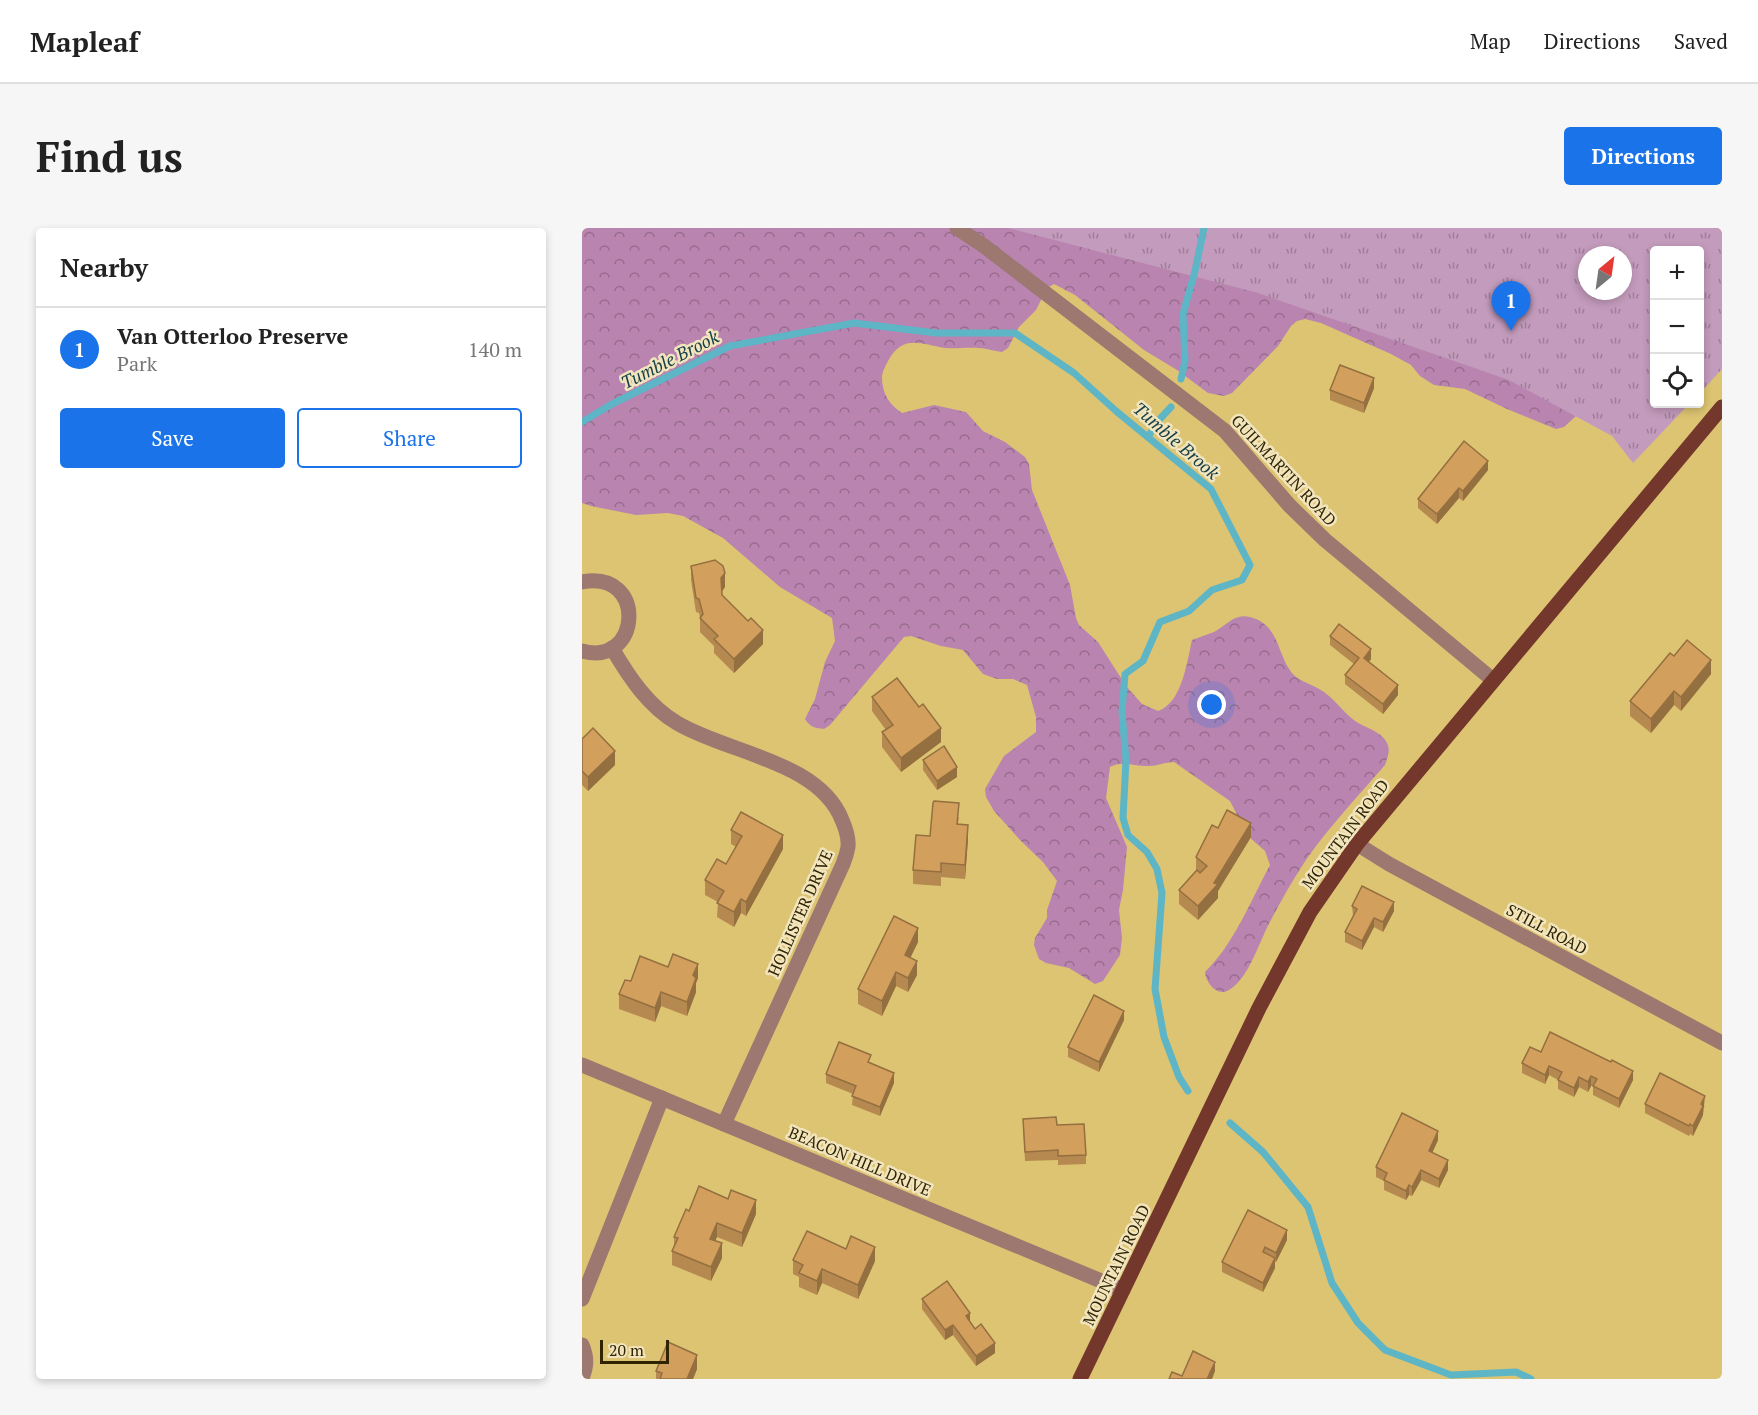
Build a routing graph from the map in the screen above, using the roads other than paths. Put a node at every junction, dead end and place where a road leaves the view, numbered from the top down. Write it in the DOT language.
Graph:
graph roads {
  1 [pos="957,228"];
  2 [pos="1722,407"];
  3 [pos="582,582"];
  4 [pos="612,648"];
  5 [pos="582,651"];
  6 [pos="1493,680"];
  7 [pos="1357,844"];
  8 [pos="1722,1043"];
  9 [pos="582,1065"];
  10 [pos="662,1098"];
  11 [pos="724,1124"];
  12 [pos="1123,1290"];
  13 [pos="582,1299"];
  14 [pos="582,1345"];
  15 [pos="582,1378"];
  16 [pos="1080,1379"];
  1 -- 6 [label="street, GUILMARTIN ROAD"];
  2 -- 6 [label="main road, MOUNTAIN ROAD"];
  3 -- 4 [label="street"];
  4 -- 5 [label="street"];
  4 -- 11 [label="street, HOLLISTER DRIVE"];
  6 -- 7 [label="main road, MOUNTAIN ROAD"];
  7 -- 8 [label="street, STILL ROAD"];
  7 -- 12 [label="main road, MOUNTAIN ROAD"];
  9 -- 10 [label="street, BEACON HILL DRIVE"];
  10 -- 11 [label="street, BEACON HILL DRIVE"];
  10 -- 13 [label="street"];
  11 -- 12 [label="street, BEACON HILL DRIVE"];
  12 -- 16 [label="main road, MOUNTAIN ROAD"];
  14 -- 15 [label="street"];
}
